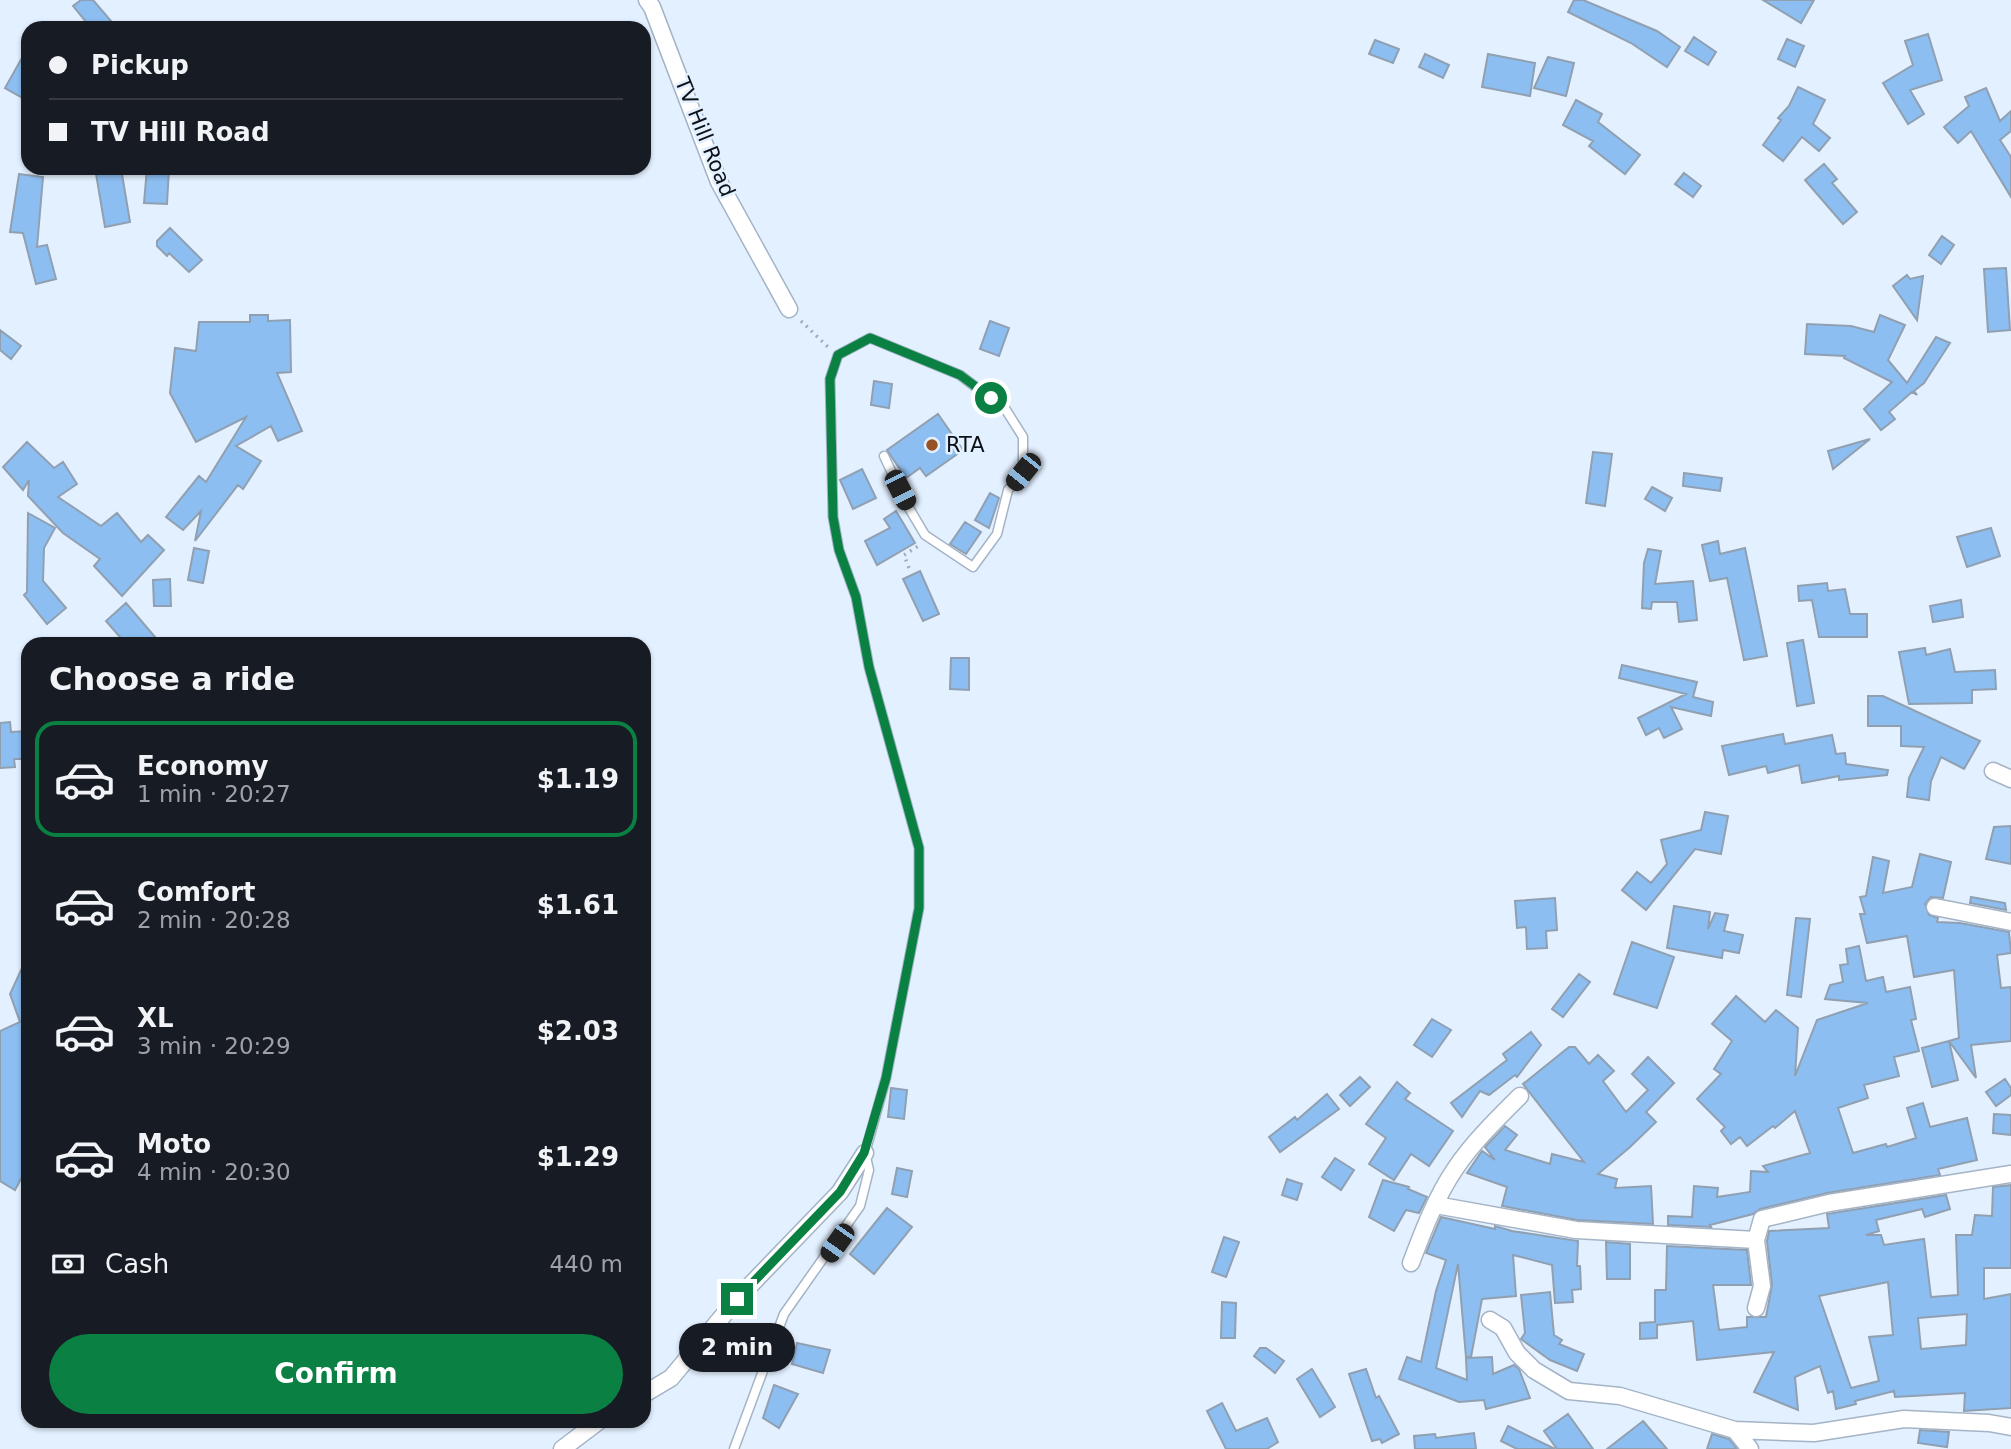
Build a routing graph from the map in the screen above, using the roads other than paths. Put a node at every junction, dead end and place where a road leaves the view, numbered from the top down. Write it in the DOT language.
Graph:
graph roads {
  1 [pos="647,0"];
  2 [pos="789,309"];
  3 [pos="884,456"];
  4 [pos="1993,771"];
  5 [pos="2011,779"];
  6 [pos="1934,907"];
  7 [pos="2011,922"];
  8 [pos="1520,1096"];
  9 [pos="864,1153"];
  10 [pos="2011,1174"];
  11 [pos="1436,1205"];
  12 [pos="1756,1240"];
  13 [pos="1411,1263"];
  14 [pos="1756,1308"];
  15 [pos="1490,1320"];
  16 [pos="651,1390"];
  17 [pos="2011,1427"];
  18 [pos="590,1428"];
  19 [pos="1735,1430"];
  20 [pos="562,1449"];
  21 [pos="734,1449"];
  22 [pos="1751,1449"];
  1 -- 2 [label="street, TV Hill Road"];
  3 -- 9 [label="lane"];
  4 -- 5 [label="street"];
  6 -- 7 [label="street"];
  8 -- 11 [label="street"];
  9 -- 16 [label="street"];
  9 -- 21 [label="lane"];
  10 -- 12 [label="street"];
  11 -- 12 [label="street"];
  11 -- 13 [label="street"];
  12 -- 14 [label="street"];
  15 -- 19 [label="street"];
  17 -- 19 [label="street"];
  18 -- 20 [label="street"];
  19 -- 22 [label="street"];
}
